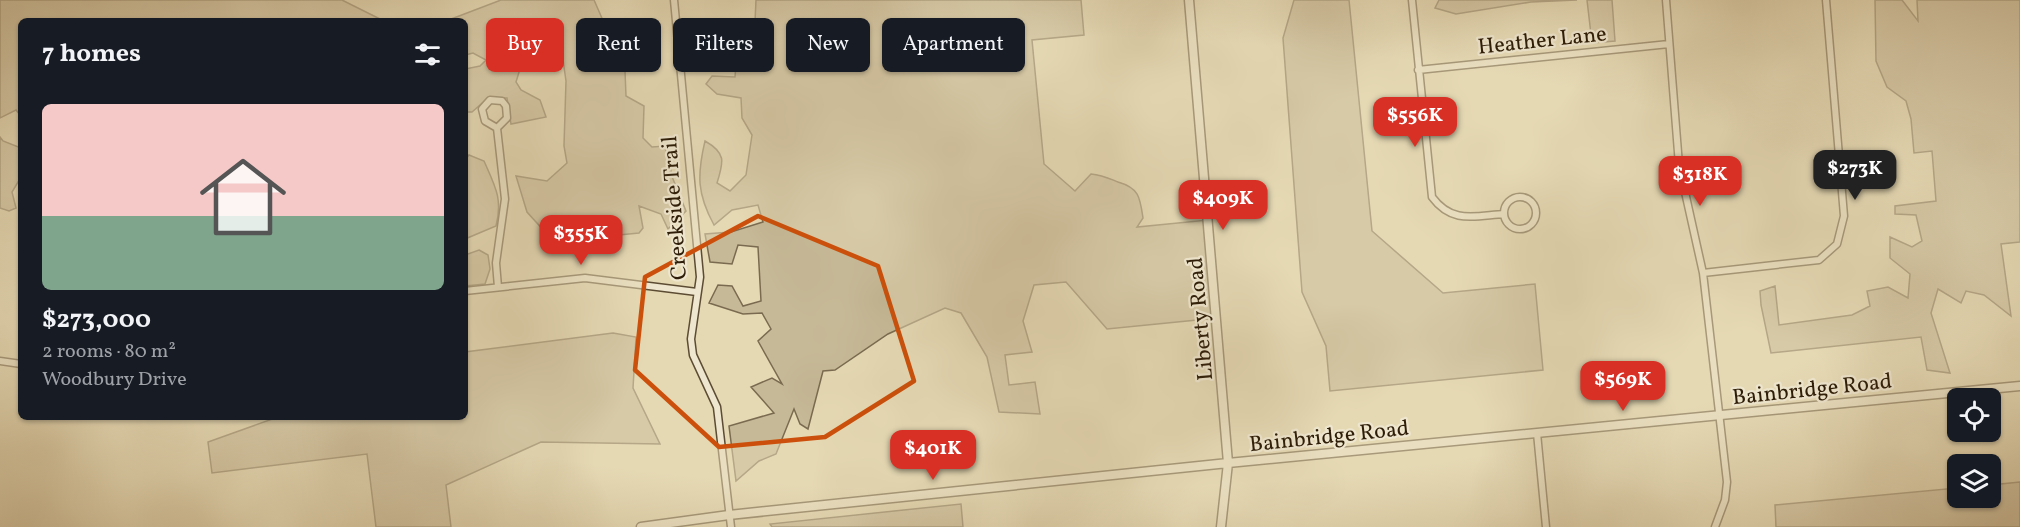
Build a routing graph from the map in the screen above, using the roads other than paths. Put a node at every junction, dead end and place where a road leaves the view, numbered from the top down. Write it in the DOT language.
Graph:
graph roads {
  1 [pos="674,0"];
  2 [pos="1190,0"];
  3 [pos="1412,0"];
  4 [pos="1666,0"];
  5 [pos="1826,0"];
  6 [pos="1669,44"];
  7 [pos="1418,70"];
  8 [pos="497,128"];
  9 [pos="1504,213"];
  10 [pos="1703,273"];
  11 [pos="498,287"];
  12 [pos="468,291"];
  13 [pos="697,292"];
  14 [pos="0,361"];
  15 [pos="18,364"];
  16 [pos="2020,386"];
  17 [pos="1719,416"];
  18 [pos="1537,433"];
  19 [pos="1228,463"];
  20 [pos="729,515"];
  21 [pos="642,527"];
  22 [pos="731,527"];
  23 [pos="1221,527"];
  24 [pos="1546,527"];
  25 [pos="1715,527"];
  1 -- 13 [label="street, Creekside Trail"];
  2 -- 19 [label="street, Liberty Road"];
  3 -- 7 [label="street"];
  4 -- 6 [label="street"];
  5 -- 10 [label="street"];
  6 -- 7 [label="street, Heather Lane"];
  6 -- 10 [label="street"];
  7 -- 9 [label="street"];
  8 -- 8 [label="street"];
  8 -- 11 [label="street"];
  9 -- 9 [label="street"];
  10 -- 17 [label="street"];
  11 -- 12 [label="street"];
  11 -- 13 [label="street"];
  13 -- 20 [label="street, Creekside Trail"];
  14 -- 15 [label="street"];
  16 -- 17 [label="street, Bainbridge Road"];
  17 -- 18 [label="street, Bainbridge Road"];
  17 -- 25 [label="street"];
  18 -- 19 [label="street, Bainbridge Road"];
  18 -- 24 [label="street"];
  19 -- 20 [label="street, Bainbridge Road"];
  19 -- 23 [label="street, Liberty Road"];
  20 -- 21 [label="street, Bainbridge Road"];
  20 -- 22 [label="street, Creekside Trail"];
}
